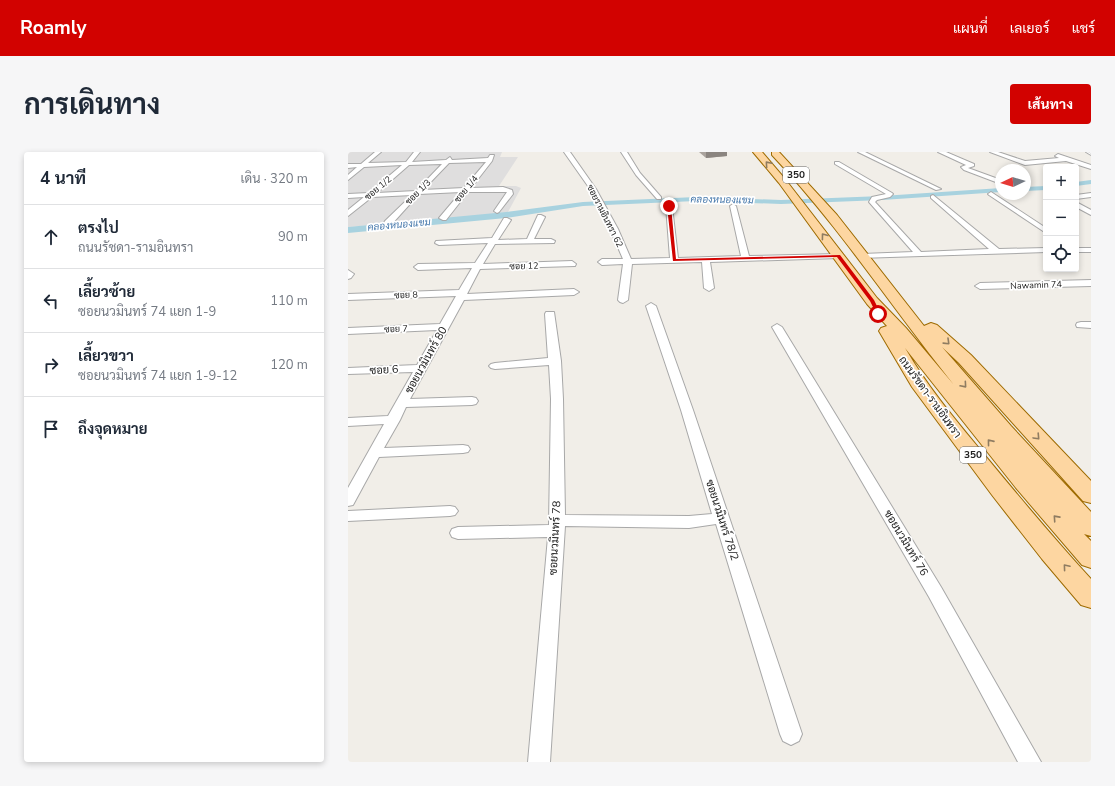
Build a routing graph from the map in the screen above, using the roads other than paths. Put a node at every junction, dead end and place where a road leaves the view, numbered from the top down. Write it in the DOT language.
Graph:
graph roads {
  1 [pos="378,152"];
  2 [pos="418,152"];
  3 [pos="455,152"];
  4 [pos="494,152"];
  5 [pos="566,152"];
  6 [pos="624,152"];
  7 [pos="757,152"];
  8 [pos="774,152"];
  9 [pos="862,152"];
  10 [pos="941,152"];
  11 [pos="992,152"];
  12 [pos="1051,154"];
  13 [pos="1066,159"];
  14 [pos="490,160"];
  15 [pos="448,162"];
  16 [pos="408,163"];
  17 [pos="837,163"];
  18 [pos="365,165"];
  19 [pos="348,166"];
  20 [pos="1091,167"];
  21 [pos="348,178"];
  22 [pos="995,180"];
  23 [pos="938,189"];
  24 [pos="466,190"];
  25 [pos="418,192"];
  26 [pos="991,194"];
  27 [pos="370,195"];
  28 [pos="1091,195"];
  29 [pos="348,196"];
  30 [pos="933,197"];
  31 [pos="1079,197"];
  32 [pos="659,198"];
  33 [pos="669,206"];
  34 [pos="733,206"];
  35 [pos="1079,206"];
  36 [pos="497,211"];
  37 [pos="1091,213"];
  38 [pos="348,214"];
  39 [pos="540,217"];
  40 [pos="443,218"];
  41 [pos="507,220"];
  42 [pos="388,223"];
  43 [pos="1043,229"];
  44 [pos="446,240"];
  45 [pos="493,241"];
  46 [pos="551,241"];
  47 [pos="529,242"];
  48 [pos="1043,250"];
  49 [pos="1079,250"];
  50 [pos="1091,250"];
  51 [pos="996,251"];
  52 [pos="919,254"];
  53 [pos="838,256"];
  54 [pos="862,256"];
  55 [pos="746,259"];
  56 [pos="674,260"];
  57 [pos="706,260"];
  58 [pos="602,262"];
  59 [pos="623,262"];
  60 [pos="572,264"];
  61 [pos="478,266"];
  62 [pos="418,267"];
  63 [pos="1091,283"];
  64 [pos="980,286"];
  65 [pos="709,288"];
  66 [pos="574,292"];
  67 [pos="462,295"];
  68 [pos="880,295"];
  69 [pos="348,297"];
  70 [pos="623,300"];
  71 [pos="651,306"];
  72 [pos="550,314"];
  73 [pos="444,327"];
  74 [pos="777,327"];
  75 [pos="348,331"];
  76 [pos="555,360"];
  77 [pos="495,366"];
  78 [pos="421,368"];
  79 [pos="348,371"];
  80 [pos="472,401"];
  81 [pos="402,403"];
  82 [pos="394,420"];
  83 [pos="348,422"];
  84 [pos="463,449"];
  85 [pos="374,454"];
  86 [pos="352,487"];
  87 [pos="1091,495"];
  88 [pos="348,501"];
  89 [pos="450,510"];
  90 [pos="348,516"];
  91 [pos="721,518"];
  92 [pos="557,525"];
  93 [pos="1091,527"];
  94 [pos="458,533"];
  95 [pos="1091,558"];
  96 [pos="1091,597"];
  97 [pos="791,734"];
  98 [pos="539,762"];
  99 [pos="1030,762"];
  1 -- 18 [label="street"];
  2 -- 16 [label="street, ซอย 1/2"];
  3 -- 15 [label="street, ซอย 1/3"];
  4 -- 14 [label="street, ซอย 1/4"];
  5 -- 59 [label="street, ซอยรามอินทรา 62"];
  6 -- 32 [label="street"];
  53 -- 7 [label="main road, ถนนรัชดา-รามอินทรา / 350, one-way"];
  8 -- 54 [label="main road, ถนนรัชดา-รามอินทรา / 350"];
  9 -- 23 [label="street"];
  10 -- 22 [label="street"];
  11 -- 13 [label="street"];
  12 -- 13 [label="street"];
  13 -- 20 [label="street"];
  14 -- 15 [label="street"];
  14 -- 24 [label="street, ซอย 1/4"];
  15 -- 16 [label="street"];
  15 -- 25 [label="street, ซอย 1/3"];
  16 -- 18 [label="street"];
  16 -- 27 [label="street, ซอย 1/2"];
  17 -- 52 [label="street"];
  18 -- 19 [label="street"];
  18 -- 21 [label="street"];
  24 -- 25 [label="street"];
  24 -- 36 [label="street"];
  24 -- 40 [label="street, ซอย 1/4"];
  25 -- 27 [label="street"];
  25 -- 42 [label="street, ซอย 1/3"];
  26 -- 43 [label="street"];
  27 -- 29 [label="street"];
  27 -- 38 [label="street, ซอย 1/2"];
  28 -- 31 [label="street"];
  30 -- 51 [label="street"];
  33 -- 56 [label="street"];
  34 -- 55 [label="street"];
  35 -- 37 [label="street"];
  39 -- 47 [label="street"];
  41 -- 45 [label="street, ซอยนวมินทร์ 80"];
  44 -- 45 [label="street"];
  45 -- 47 [label="street"];
  45 -- 61 [label="street, ซอยนวมินทร์ 80"];
  46 -- 47 [label="street"];
  48 -- 51 [label="street"];
  49 -- 50 [label="street"];
  51 -- 52 [label="street"];
  52 -- 54 [label="street"];
  53 -- 55 [label="street"];
  53 -- 68 [label="main road, ถนนรัชดา-รามอินทรา / 350"];
  54 -- 68 [label="main road, ถนนรัชดา-รามอินทรา / 350"];
  55 -- 57 [label="street"];
  56 -- 57 [label="street"];
  56 -- 59 [label="street"];
  57 -- 65 [label="street"];
  58 -- 59 [label="street"];
  59 -- 70 [label="street"];
  60 -- 61 [label="street, ซอย 12"];
  61 -- 62 [label="street, ซอย 12"];
  61 -- 67 [label="street, ซอยนวมินทร์ 80"];
  63 -- 64 [label="street, Nawamin 74"];
  66 -- 67 [label="street, ซอย 8"];
  67 -- 69 [label="street, ซอย 8"];
  67 -- 73 [label="street, ซอยนวมินทร์ 80"];
  68 -- 87 [label="main road, ถนนรัชดา-รามอินทรา / 350, one-way"];
  68 -- 93 [label="main road, ถนนรัชดา-รามอินทรา / 350, one-way"];
  95 -- 68 [label="main road, ถนนรัชดา-รามอินทรา / 350, one-way"];
  96 -- 68 [label="main road, ถนนรัชดา-รามอินทรา / 350, one-way"];
  71 -- 91 [label="street, ซอยนวมินทร์ 78/2"];
  72 -- 76 [label="street, ซอยนวมินทร์ 78"];
  73 -- 75 [label="street, ซอย 7"];
  73 -- 78 [label="street, ซอยนวมินทร์ 80"];
  74 -- 99 [label="street, ซอยนวมินทร์ 76"];
  76 -- 77 [label="street"];
  76 -- 92 [label="street, ซอยนวมินทร์ 78"];
  78 -- 79 [label="street, ซอย 6"];
  78 -- 81 [label="street, ซอยนวมินทร์ 80"];
  80 -- 81 [label="street"];
  81 -- 82 [label="street, ซอยนวมินทร์ 80"];
  82 -- 83 [label="street"];
  82 -- 85 [label="street, ซอยนวมินทร์ 80"];
  84 -- 85 [label="street"];
  85 -- 86 [label="street, ซอยนวมินทร์ 80"];
  86 -- 88 [label="street, ซอยนวมินทร์ 80"];
  89 -- 90 [label="street"];
  91 -- 92 [label="street"];
  91 -- 97 [label="street, ซอยนวมินทร์ 78/2"];
  92 -- 94 [label="street"];
  92 -- 98 [label="street, ซอยนวมินทร์ 78"];
}
